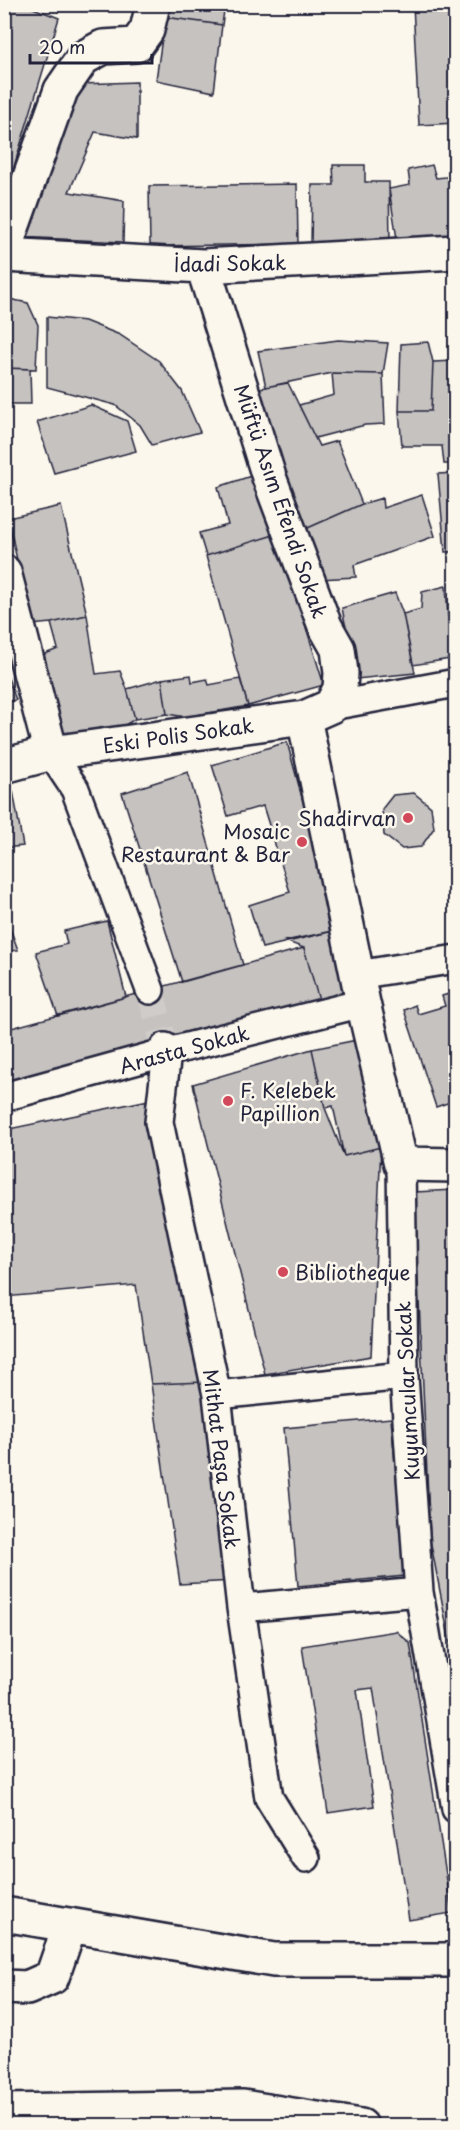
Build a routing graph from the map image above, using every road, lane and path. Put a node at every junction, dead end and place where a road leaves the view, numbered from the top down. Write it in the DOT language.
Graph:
graph roads {
  1 [pos="153,4"];
  2 [pos="4,250"];
  3 [pos="456,252"];
  4 [pos="4,255"];
  5 [pos="204,266"];
  6 [pos="4,572"];
  7 [pos="456,683"];
  8 [pos="317,712"];
  9 [pos="51,753"];
  10 [pos="4,766"];
  11 [pos="456,958"];
  12 [pos="360,989"];
  13 [pos="150,990"];
  14 [pos="166,1050"];
  15 [pos="4,1097"];
  16 [pos="401,1164"];
  17 [pos="456,1166"];
  18 [pos="404,1376"];
  19 [pos="217,1395"];
  20 [pos="419,1592"];
  21 [pos="241,1608"];
  22 [pos="456,1809"];
  23 [pos="306,1858"];
  24 [pos="4,1914"];
  25 [pos="70,1925"];
  26 [pos="456,1960"];
  27 [pos="4,1987"];
  28 [pos="4,2111"];
  29 [pos="174,2117"];
  30 [pos="361,2126"];
  1 -- 2 [label="street"];
  3 -- 5 [label="street, İdadi Sokak"];
  4 -- 5 [label="street, İdadi Sokak"];
  5 -- 8 [label="street, Müftü Asım Efendi Sokak"];
  6 -- 9 [label="street"];
  7 -- 8 [label="street"];
  8 -- 9 [label="street, Eski Polis Sokak"];
  8 -- 12 [label="street, Kuyumcular Sokak"];
  9 -- 10 [label="street, Eski Polis Sokak"];
  9 -- 13 [label="street"];
  11 -- 12 [label="street, Arasta Sokak"];
  12 -- 14 [label="street, Arasta Sokak"];
  12 -- 16 [label="street, Kuyumcular Sokak"];
  14 -- 15 [label="street, Arasta Sokak"];
  14 -- 19 [label="street, Mithat Paşa Sokak"];
  16 -- 17 [label="street"];
  16 -- 18 [label="street, Kuyumcular Sokak"];
  18 -- 19 [label="street"];
  18 -- 20 [label="street, Kuyumcular Sokak"];
  19 -- 21 [label="street, Mithat Paşa Sokak"];
  20 -- 21 [label="street"];
  20 -- 22 [label="street, Kuyumcular Sokak"];
  21 -- 23 [label="street, Mithat Paşa Sokak"];
  24 -- 25 [label="street"];
  25 -- 26 [label="street"];
  25 -- 27 [label="street"];
  28 -- 29 [label="street"];
  29 -- 30 [label="street"];
}
